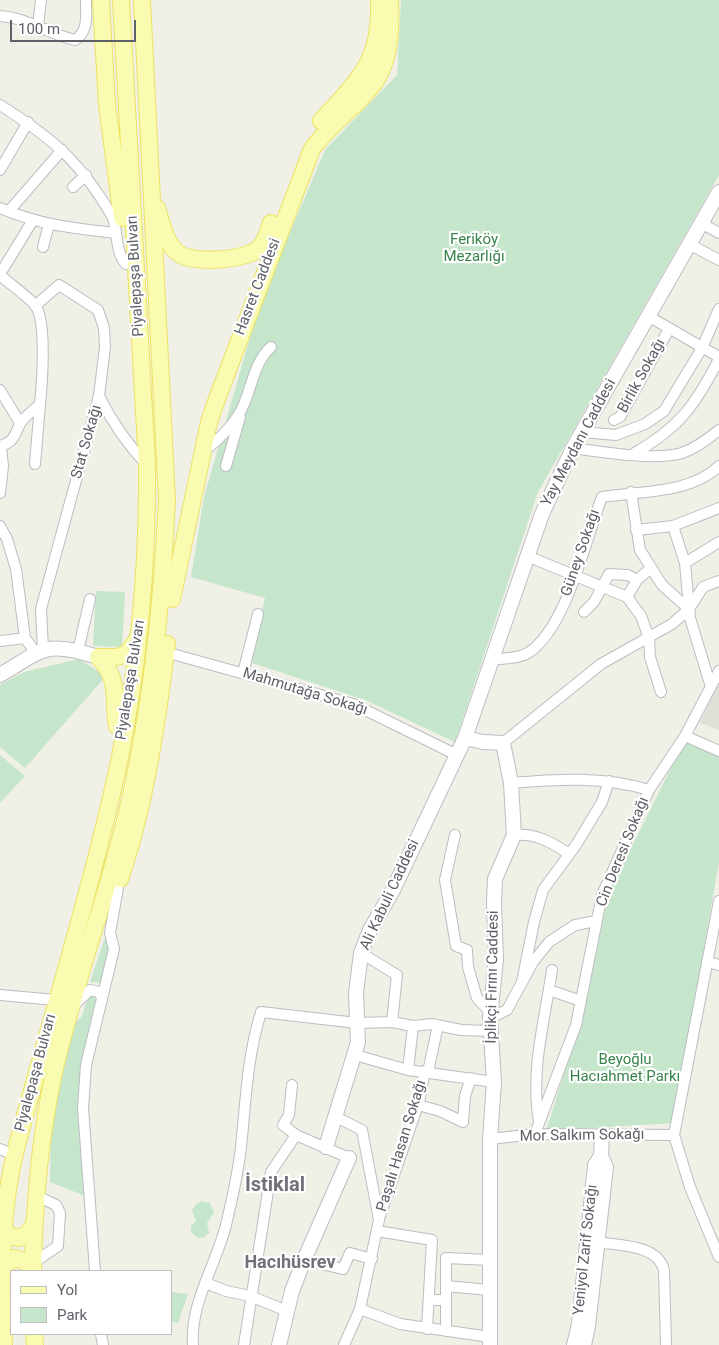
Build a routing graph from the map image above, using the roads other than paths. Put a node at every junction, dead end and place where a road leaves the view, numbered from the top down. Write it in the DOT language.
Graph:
graph roads {
  1 [pos="41,0"];
  2 [pos="86,0"];
  3 [pos="101,0"];
  4 [pos="121,0"];
  5 [pos="379,0"];
  6 [pos="390,0"];
  7 [pos="143,3"];
  8 [pos="0,16"];
  9 [pos="38,26"];
  10 [pos="376,65"];
  11 [pos="0,106"];
  12 [pos="28,122"];
  13 [pos="62,150"];
  14 [pos="0,170"];
  15 [pos="86,175"];
  16 [pos="72,187"];
  17 [pos="150,190"];
  18 [pos="719,192"];
  19 [pos="4,209"];
  20 [pos="33,220"];
  21 [pos="701,223"];
  22 [pos="49,224"];
  23 [pos="116,233"];
  24 [pos="719,233"];
  25 [pos="689,244"];
  26 [pos="43,248"];
  27 [pos="719,260"];
  28 [pos="126,264"];
  29 [pos="0,274"];
  30 [pos="35,306"];
  31 [pos="719,309"];
  32 [pos="648,316"];
  33 [pos="138,326"];
  34 [pos="669,329"];
  35 [pos="719,346"];
  36 [pos="271,347"];
  37 [pos="702,348"];
  38 [pos="719,358"];
  39 [pos="0,390"];
  40 [pos="100,396"];
  41 [pos="163,403"];
  42 [pos="40,404"];
  43 [pos="243,406"];
  44 [pos="614,420"];
  45 [pos="20,423"];
  46 [pos="719,430"];
  47 [pos="582,432"];
  48 [pos="0,446"];
  49 [pos="573,448"];
  50 [pos="204,451"];
  51 [pos="633,454"];
  52 [pos="35,464"];
  53 [pos="147,465"];
  54 [pos="226,466"];
  55 [pos="719,466"];
  56 [pos="631,492"];
  57 [pos="0,493"];
  58 [pos="719,508"];
  59 [pos="0,526"];
  60 [pos="673,526"];
  61 [pos="636,530"];
  62 [pos="719,542"];
  63 [pos="527,556"];
  64 [pos="685,563"];
  65 [pos="651,568"];
  66 [pos="574,576"];
  67 [pos="637,580"];
  68 [pos="719,581"];
  69 [pos="603,587"];
  70 [pos="627,597"];
  71 [pos="90,598"];
  72 [pos="172,599"];
  73 [pos="689,609"];
  74 [pos="584,612"];
  75 [pos="258,614"];
  76 [pos="139,635"];
  77 [pos="25,638"];
  78 [pos="649,638"];
  79 [pos="0,641"];
  80 [pos="39,651"];
  81 [pos="78,651"];
  82 [pos="176,655"];
  83 [pos="98,657"];
  84 [pos="491,660"];
  85 [pos="719,671"];
  86 [pos="243,673"];
  87 [pos="0,675"];
  88 [pos="710,687"];
  89 [pos="662,692"];
  90 [pos="685,736"];
  91 [pos="465,738"];
  92 [pos="122,741"];
  93 [pos="503,743"];
  94 [pos="719,750"];
  95 [pos="457,755"];
  96 [pos="609,782"];
  97 [pos="511,783"];
  98 [pos="648,790"];
  99 [pos="455,835"];
  100 [pos="514,835"];
  101 [pos="569,854"];
  102 [pos="118,882"];
  103 [pos="719,901"];
  104 [pos="596,921"];
  105 [pos="88,947"];
  106 [pos="361,953"];
  107 [pos="707,962"];
  108 [pos="719,965"];
  109 [pos="552,970"];
  110 [pos="522,982"];
  111 [pos="549,990"];
  112 [pos="0,994"];
  113 [pos="102,998"];
  114 [pos="56,1000"];
  115 [pos="580,1001"];
  116 [pos="70,1011"];
  117 [pos="490,1020"];
  118 [pos="392,1022"];
  119 [pos="357,1024"];
  120 [pos="438,1025"];
  121 [pos="413,1026"];
  122 [pos="354,1055"];
  123 [pos="408,1070"];
  124 [pos="427,1072"];
  125 [pos="471,1078"];
  126 [pos="494,1082"];
  127 [pos="292,1085"];
  128 [pos="418,1105"];
  129 [pos="336,1117"];
  130 [pos="539,1122"];
  131 [pos="535,1134"];
  132 [pos="296,1135"];
  133 [pos="674,1135"];
  134 [pos="602,1136"];
  135 [pos="490,1140"];
  136 [pos="326,1148"];
  137 [pos="5,1155"];
  138 [pos="349,1158"];
  139 [pos="3,1191"];
  140 [pos="37,1196"];
  141 [pos="379,1220"];
  142 [pos="35,1223"];
  143 [pos="3,1227"];
  144 [pos="377,1231"];
  145 [pos="592,1241"];
  146 [pos="719,1257"];
  147 [pos="372,1259"];
  148 [pos="304,1260"];
  149 [pos="490,1260"];
  150 [pos="32,1268"];
  151 [pos="95,1270"];
  152 [pos="1,1272"];
  153 [pos="206,1283"];
  154 [pos="446,1286"];
  155 [pos="489,1290"];
  156 [pos="250,1296"];
  157 [pos="429,1300"];
  158 [pos="446,1300"];
  159 [pos="360,1308"];
  160 [pos="287,1311"];
  161 [pos="427,1329"];
  162 [pos="446,1331"];
  163 [pos="193,1341"];
  164 [pos="490,1341"];
  165 [pos="279,1344"];
  166 [pos="4,1345"];
  167 [pos="184,1345"];
  168 [pos="244,1345"];
  169 [pos="344,1345"];
  170 [pos="574,1345"];
  171 [pos="584,1345"];
  172 [pos="666,1345"];
  1 -- 9 [label="street"];
  2 -- 9 [label="street"];
  3 -- 28 [label="main road"];
  4 -- 33 [label="main road, Piyalepaşa Bulvarı"];
  5 -- 10 [label="main road, Hasret Caddesi"];
  6 -- 10 [label="main road, Hasret Caddesi"];
  7 -- 17 [label="main road, Piyalepaşa Bulvarı"];
  8 -- 9 [label="street"];
  10 -- 17 [label="main road, Hasret Caddesi"];
  10 -- 50 [label="main road, Hasret Caddesi"];
  11 -- 12 [label="street"];
  12 -- 13 [label="street"];
  12 -- 14 [label="street"];
  13 -- 15 [label="street"];
  13 -- 19 [label="street"];
  15 -- 16 [label="street"];
  15 -- 23 [label="street"];
  17 -- 41 [label="main road, Piyalepaşa Bulvarı"];
  18 -- 21 [label="street, Yay Meydanı Caddesi"];
  19 -- 20 [label="street"];
  20 -- 22 [label="street"];
  20 -- 29 [label="street"];
  21 -- 24 [label="street"];
  21 -- 25 [label="street, Yay Meydanı Caddesi"];
  22 -- 23 [label="street"];
  22 -- 26 [label="street"];
  23 -- 28 [label="street"];
  25 -- 27 [label="street"];
  25 -- 32 [label="street, Yay Meydanı Caddesi"];
  28 -- 33 [label="main road"];
  29 -- 30 [label="street"];
  30 -- 40 [label="street, Stat Sokağı"];
  30 -- 42 [label="street"];
  31 -- 37 [label="street"];
  32 -- 34 [label="street"];
  32 -- 47 [label="street, Yay Meydanı Caddesi"];
  33 -- 53 [label="main road, Piyalepaşa Bulvarı"];
  34 -- 37 [label="street"];
  34 -- 44 [label="street, Birlik Sokağı"];
  35 -- 38 [label="street"];
  36 -- 43 [label="street"];
  37 -- 38 [label="street"];
  37 -- 47 [label="street"];
  38 -- 51 [label="street"];
  39 -- 45 [label="street"];
  40 -- 53 [label="street"];
  40 -- 80 [label="street, Stat Sokağı"];
  41 -- 72 [label="main road"];
  41 -- 105 [label="main road, Piyalepaşa Bulvarı"];
  42 -- 45 [label="street"];
  42 -- 52 [label="street"];
  43 -- 50 [label="street"];
  43 -- 54 [label="street"];
  45 -- 48 [label="street"];
  46 -- 51 [label="street"];
  47 -- 49 [label="street, Yay Meydanı Caddesi"];
  48 -- 57 [label="street"];
  49 -- 51 [label="street"];
  49 -- 63 [label="street, Yay Meydanı Caddesi"];
  50 -- 72 [label="main road, Hasret Caddesi"];
  53 -- 76 [label="main road, Piyalepaşa Bulvarı"];
  55 -- 56 [label="street, Güney Sokağı"];
  56 -- 61 [label="street"];
  56 -- 66 [label="street, Güney Sokağı"];
  58 -- 60 [label="street"];
  59 -- 77 [label="street"];
  60 -- 61 [label="street"];
  60 -- 64 [label="street"];
  61 -- 65 [label="street"];
  62 -- 64 [label="street"];
  63 -- 66 [label="street"];
  63 -- 84 [label="street, Yay Meydanı Caddesi"];
  64 -- 73 [label="street"];
  65 -- 67 [label="street"];
  65 -- 73 [label="street"];
  66 -- 69 [label="street"];
  66 -- 84 [label="street, Güney Sokağı"];
  67 -- 69 [label="street"];
  67 -- 70 [label="street"];
  68 -- 73 [label="street"];
  69 -- 70 [label="street"];
  69 -- 74 [label="street"];
  70 -- 78 [label="street"];
  71 -- 81 [label="street"];
  72 -- 102 [label="main road"];
  73 -- 78 [label="street"];
  73 -- 88 [label="street"];
  75 -- 86 [label="street"];
  76 -- 83 [label="main road"];
  76 -- 92 [label="main road, Piyalepaşa Bulvarı"];
  77 -- 79 [label="street"];
  77 -- 80 [label="street"];
  78 -- 89 [label="street"];
  78 -- 93 [label="street"];
  80 -- 81 [label="street"];
  80 -- 87 [label="street"];
  81 -- 83 [label="street"];
  82 -- 86 [label="street, Mahmutağa Sokağı"];
  83 -- 92 [label="main road"];
  84 -- 91 [label="street, Yay Meydanı Caddesi"];
  85 -- 88 [label="street, Cin Deresi Sokağı"];
  86 -- 95 [label="street, Mahmutağa Sokağı"];
  88 -- 90 [label="street, Cin Deresi Sokağı"];
  90 -- 94 [label="street"];
  90 -- 98 [label="street, Cin Deresi Sokağı"];
  91 -- 93 [label="street"];
  91 -- 95 [label="street, Ali Kabuli Caddesi"];
  92 -- 114 [label="main road, Piyalepaşa Bulvarı"];
  93 -- 97 [label="street, İplikçi Fırını Caddesi"];
  95 -- 106 [label="street, Ali Kabuli Caddesi"];
  96 -- 97 [label="street"];
  96 -- 98 [label="street"];
  96 -- 101 [label="street"];
  97 -- 100 [label="street, İplikçi Fırını Caddesi"];
  98 -- 104 [label="street, Cin Deresi Sokağı"];
  99 -- 117 [label="street"];
  100 -- 101 [label="street"];
  100 -- 117 [label="street, İplikçi Fırını Caddesi"];
  101 -- 110 [label="street"];
  102 -- 105 [label="main road"];
  102 -- 113 [label="street"];
  103 -- 107 [label="street"];
  104 -- 110 [label="street"];
  104 -- 115 [label="street, Cin Deresi Sokağı"];
  105 -- 116 [label="main road, Piyalepaşa Bulvarı"];
  106 -- 118 [label="street"];
  106 -- 119 [label="street, Ali Kabuli Caddesi"];
  107 -- 108 [label="street"];
  107 -- 133 [label="street"];
  109 -- 111 [label="street"];
  110 -- 117 [label="street"];
  111 -- 115 [label="street"];
  111 -- 130 [label="street"];
  112 -- 114 [label="street"];
  113 -- 116 [label="street"];
  113 -- 151 [label="street"];
  114 -- 137 [label="main road, Piyalepaşa Bulvarı"];
  115 -- 130 [label="street, Cin Deresi Sokağı"];
  116 -- 140 [label="main road, Piyalepaşa Bulvarı"];
  117 -- 120 [label="street"];
  117 -- 126 [label="street, İplikçi Fırını Caddesi"];
  118 -- 119 [label="street"];
  118 -- 121 [label="street"];
  119 -- 122 [label="street, Ali Kabuli Caddesi"];
  119 -- 153 [label="street"];
  120 -- 121 [label="street"];
  120 -- 124 [label="street, Paşalı Hasan Sokağı"];
  121 -- 123 [label="street"];
  122 -- 123 [label="street"];
  122 -- 129 [label="street, Ali Kabuli Caddesi"];
  123 -- 124 [label="street"];
  124 -- 125 [label="street"];
  124 -- 128 [label="street, Paşalı Hasan Sokağı"];
  125 -- 126 [label="street"];
  125 -- 128 [label="street"];
  126 -- 135 [label="street, İplikçi Fırını Caddesi"];
  127 -- 132 [label="street"];
  128 -- 141 [label="street, Paşalı Hasan Sokağı"];
  129 -- 136 [label="street, Ali Kabuli Caddesi"];
  129 -- 141 [label="street"];
  130 -- 131 [label="street, Cin Deresi Sokağı"];
  131 -- 134 [label="street, Mor Salkım Sokağı"];
  131 -- 135 [label="street, Mor Salkım Sokağı"];
  132 -- 136 [label="street"];
  132 -- 156 [label="street"];
  133 -- 134 [label="street, Mor Salkım Sokağı"];
  133 -- 146 [label="street"];
  134 -- 145 [label="street, Yeniyol Zarif Sokağı"];
  135 -- 149 [label="street, İplikçi Fırını Caddesi"];
  136 -- 138 [label="street"];
  137 -- 139 [label="main road, Piyalepaşa Bulvarı"];
  138 -- 148 [label="street"];
  139 -- 143 [label="main road, Piyalepaşa Bulvarı"];
  140 -- 142 [label="main road, Piyalepaşa Bulvarı"];
  140 -- 150 [label="street"];
  141 -- 144 [label="street"];
  142 -- 143 [label="main road"];
  142 -- 150 [label="main road, Piyalepaşa Bulvarı"];
  143 -- 152 [label="main road, Piyalepaşa Bulvarı"];
  144 -- 147 [label="street"];
  144 -- 157 [label="street"];
  145 -- 170 [label="street, Yeniyol Zarif Sokağı"];
  145 -- 171 [label="street, Yeniyol Zarif Sokağı"];
  145 -- 172 [label="street"];
  147 -- 148 [label="street"];
  147 -- 159 [label="street"];
  148 -- 160 [label="street"];
  149 -- 154 [label="street"];
  149 -- 155 [label="street, İplikçi Fırını Caddesi"];
  150 -- 152 [label="main road"];
  152 -- 166 [label="main road, Piyalepaşa Bulvarı"];
  153 -- 156 [label="street"];
  153 -- 163 [label="street"];
  154 -- 155 [label="street"];
  154 -- 158 [label="street"];
  155 -- 164 [label="street, İplikçi Fırını Caddesi"];
  156 -- 160 [label="street"];
  156 -- 168 [label="street"];
  157 -- 158 [label="street"];
  157 -- 161 [label="street"];
  158 -- 162 [label="street"];
  159 -- 161 [label="street"];
  159 -- 169 [label="street"];
  160 -- 165 [label="street"];
  161 -- 162 [label="street"];
  162 -- 164 [label="street"];
  163 -- 167 [label="street"];
}
